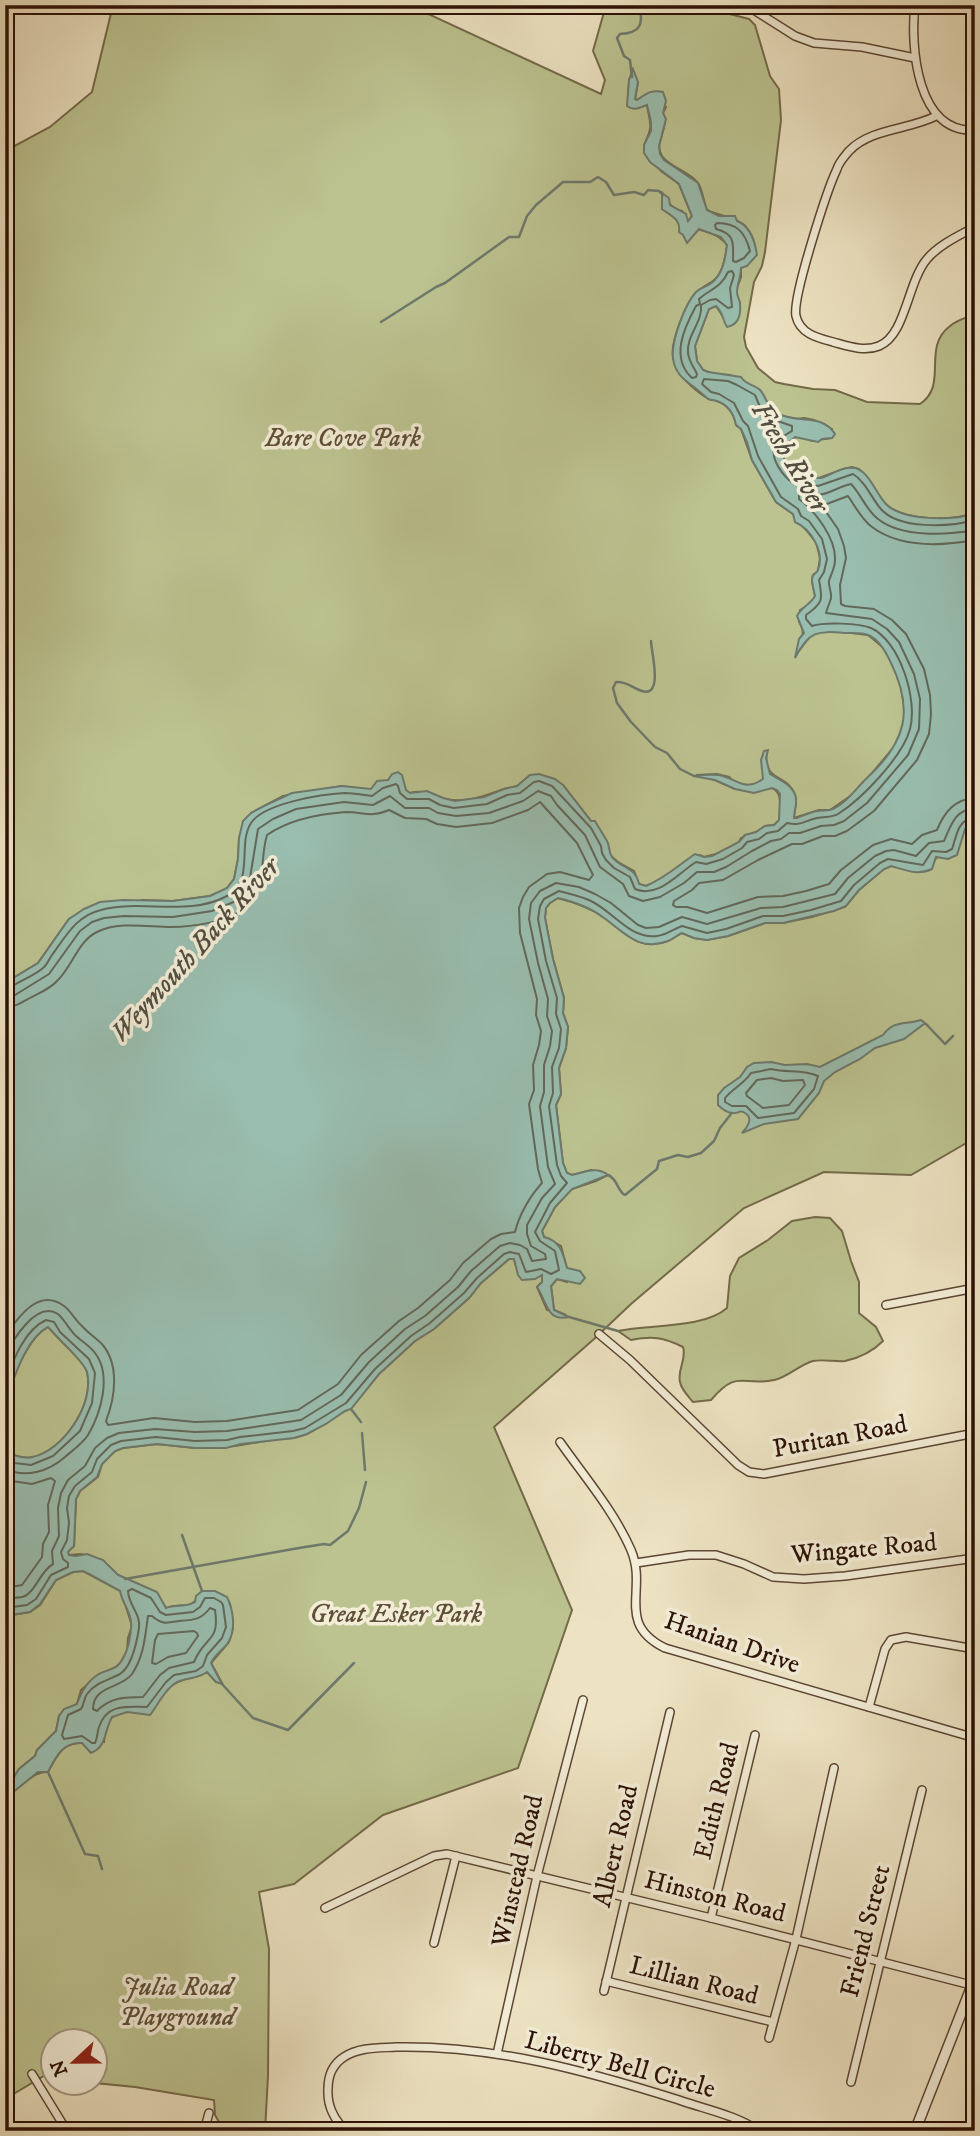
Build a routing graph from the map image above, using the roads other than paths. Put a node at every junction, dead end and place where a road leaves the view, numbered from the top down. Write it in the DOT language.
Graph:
graph roads {
  1 [pos="746,5"];
  2 [pos="915,5"];
  3 [pos="915,58"];
  4 [pos="936,117"];
  5 [pos="975,130"];
  6 [pos="975,227"];
  7 [pos="975,1288"];
  8 [pos="886,1305"];
  9 [pos="599,1334"];
  10 [pos="975,1433"];
  11 [pos="560,1442"];
  12 [pos="975,1558"];
  13 [pos="636,1563"];
  14 [pos="975,1648"];
  15 [pos="583,1700"];
  16 [pos="869,1707"];
  17 [pos="670,1712"];
  18 [pos="755,1735"];
  19 [pos="975,1738"];
  20 [pos="834,1768"];
  21 [pos="922,1790"];
  22 [pos="456,1856"];
  23 [pos="537,1875"];
  24 [pos="625,1896"];
  25 [pos="325,1908"];
  26 [pos="711,1917"];
  27 [pos="796,1939"];
  28 [pos="434,1943"];
  29 [pos="881,1961"];
  30 [pos="606,1981"];
  31 [pos="973,1982"];
  32 [pos="604,1990"];
  33 [pos="773,2022"];
  34 [pos="769,2038"];
  35 [pos="496,2054"];
  36 [pos="32,2074"];
  37 [pos="851,2082"];
  38 [pos="209,2113"];
  39 [pos="67,2131"];
  40 [pos="93,2131"];
  41 [pos="138,2131"];
  42 [pos="204,2131"];
  43 [pos="347,2131"];
  44 [pos="758,2131"];
  45 [pos="915,2131"];
  1 -- 3 [label="street"];
  2 -- 3 [label="street"];
  3 -- 4 [label="street"];
  4 -- 5 [label="street"];
  4 -- 6 [label="street"];
  7 -- 8 [label="street"];
  9 -- 10 [label="street, Puritan Road"];
  11 -- 13 [label="street, Hanian Drive"];
  12 -- 13 [label="street, Wingate Road"];
  13 -- 16 [label="street, Hanian Drive"];
  14 -- 16 [label="street"];
  15 -- 23 [label="street, Winstead Road"];
  16 -- 19 [label="street, Hanian Drive"];
  17 -- 24 [label="street, Albert Road"];
  18 -- 26 [label="street, Edith Road"];
  20 -- 27 [label="street"];
  21 -- 29 [label="street, Friend Street"];
  22 -- 23 [label="street, Hinston Road"];
  22 -- 25 [label="street, Hinston Road"];
  22 -- 28 [label="street"];
  23 -- 24 [label="street, Hinston Road"];
  23 -- 35 [label="street, Winstead Road"];
  24 -- 26 [label="street, Hinston Road"];
  24 -- 30 [label="street, Albert Road"];
  26 -- 27 [label="street, Hinston Road"];
  27 -- 29 [label="street, Hinston Road"];
  27 -- 33 [label="street"];
  29 -- 31 [label="street, Hinston Road"];
  29 -- 37 [label="street, Friend Street"];
  30 -- 32 [label="street, Albert Road"];
  30 -- 33 [label="street, Lillian Road"];
  31 -- 45 [label="street"];
  33 -- 34 [label="street"];
  35 -- 43 [label="street, Liberty Bell Circle"];
  35 -- 44 [label="street, Liberty Bell Circle"];
  36 -- 39 [label="street"];
  38 -- 42 [label="street"];
  40 -- 41 [label="street"];
}
